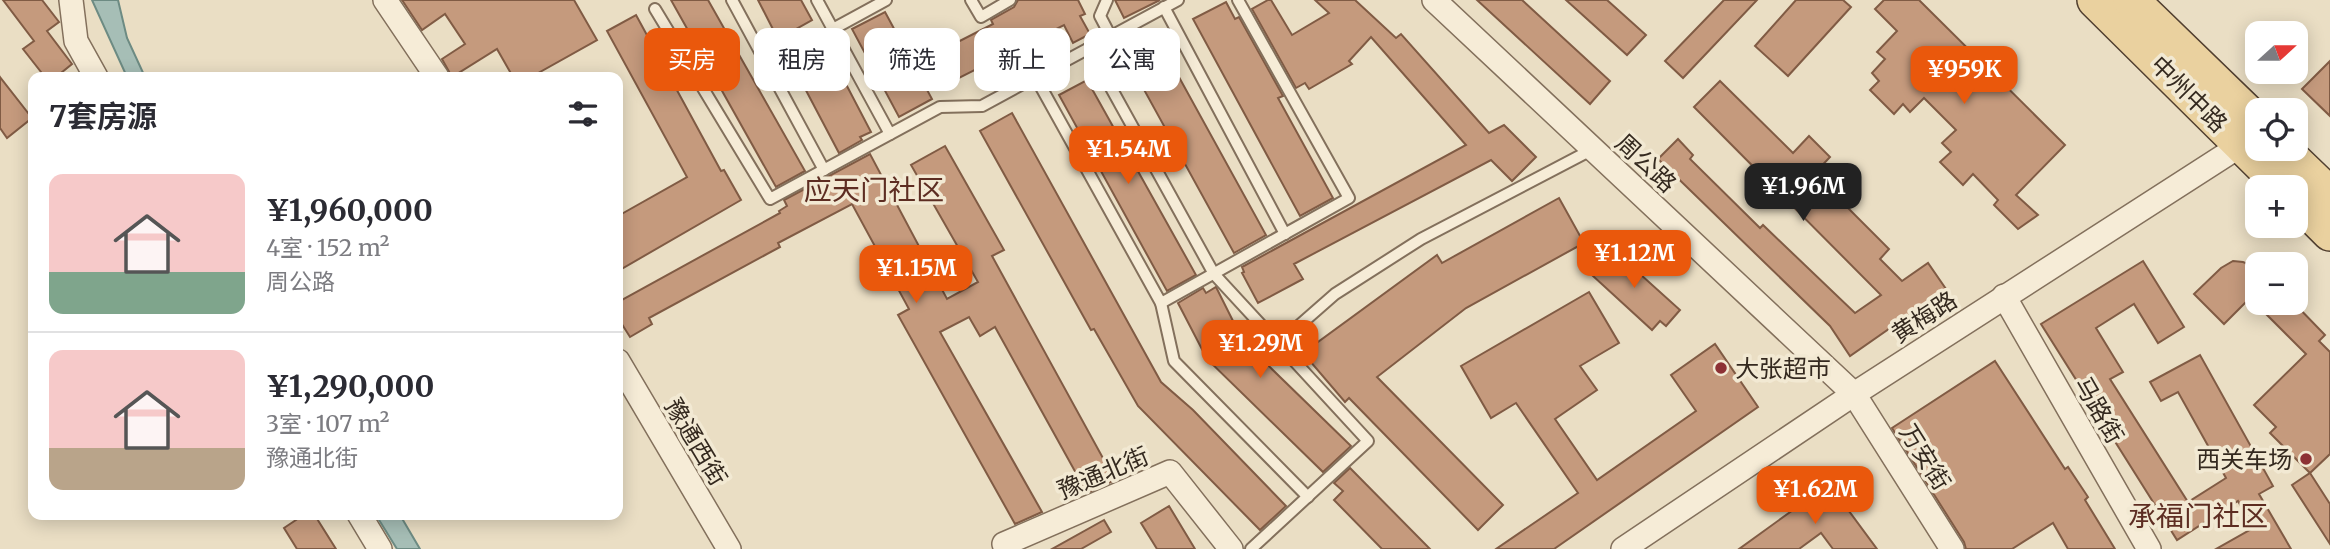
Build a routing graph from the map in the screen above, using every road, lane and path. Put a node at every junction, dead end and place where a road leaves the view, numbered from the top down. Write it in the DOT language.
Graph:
graph roads {
  1 [pos="71,0"];
  2 [pos="385,0"];
  3 [pos="732,0"];
  4 [pos="817,0"];
  5 [pos="886,0"];
  6 [pos="971,0"];
  7 [pos="1010,0"];
  8 [pos="1107,0"];
  9 [pos="1178,0"];
  10 [pos="1238,0"];
  11 [pos="1434,0"];
  12 [pos="2095,0"];
  13 [pos="2132,0"];
  14 [pos="1164,7"];
  15 [pos="655,9"];
  16 [pos="832,28"];
  17 [pos="835,28"];
  18 [pos="1106,28"];
  19 [pos="1127,28"];
  20 [pos="850,60"];
  21 [pos="93,72"];
  22 [pos="434,72"];
  23 [pos="1010,91"];
  24 [pos="1042,91"];
  25 [pos="1113,91"];
  26 [pos="2245,126"];
  27 [pos="2245,128"];
  28 [pos="890,134"];
  29 [pos="2245,139"];
  30 [pos="1593,149"];
  31 [pos="2295,161"];
  32 [pos="824,170"];
  33 [pos="2330,195"];
  34 [pos="2308,211"];
  35 [pos="2330,233"];
  36 [pos="1285,234"];
  37 [pos="1214,274"];
  38 [pos="2004,296"];
  39 [pos="1161,303"];
  40 [pos="1278,344"];
  41 [pos="623,369"];
  42 [pos="1854,394"];
  43 [pos="1308,497"];
  44 [pos="363,520"];
  45 [pos="1004,544"];
  46 [pos="380,549"];
  47 [pos="729,549"];
  48 [pos="1231,549"];
  49 [pos="1251,549"];
  50 [pos="1623,549"];
  51 [pos="1952,549"];
  52 [pos="2149,549"];
  1 -- 21 [label="street"];
  2 -- 22 [label="street"];
  3 -- 32 [label="lane"];
  4 -- 16 [label="lane"];
  5 -- 17 [label="lane"];
  6 -- 7 [label="lane"];
  8 -- 18 [label="lane"];
  9 -- 14 [label="lane"];
  10 -- 36 [label="lane"];
  11 -- 30 [label="street, 周公路"];
  12 -- 27 [label="main road, 中州中路"];
  13 -- 26 [label="main road, 中州中路"];
  14 -- 19 [label="lane"];
  14 -- 36 [label="lane"];
  15 -- 32 [label="lane"];
  20 -- 28 [label="lane"];
  23 -- 28 [label="lane"];
  24 -- 39 [label="lane"];
  25 -- 37 [label="lane"];
  28 -- 32 [label="lane"];
  29 -- 38 [label="street, 黄梅路"];
  30 -- 40 [label="lane"];
  30 -- 42 [label="street, 周公路"];
  31 -- 33 [label="main road"];
  34 -- 35 [label="main road"];
  36 -- 37 [label="lane"];
  37 -- 39 [label="lane"];
  37 -- 40 [label="lane"];
  38 -- 42 [label="street, 黄梅路"];
  38 -- 52 [label="street, 马路街"];
  39 -- 43 [label="lane"];
  40 -- 43 [label="lane"];
  41 -- 47 [label="street, 豫通西街"];
  42 -- 50 [label="street, 黄梅路"];
  42 -- 51 [label="street, 万安街"];
  43 -- 49 [label="lane"];
  44 -- 46 [label="street"];
  45 -- 48 [label="street, 豫通北街"];
}
